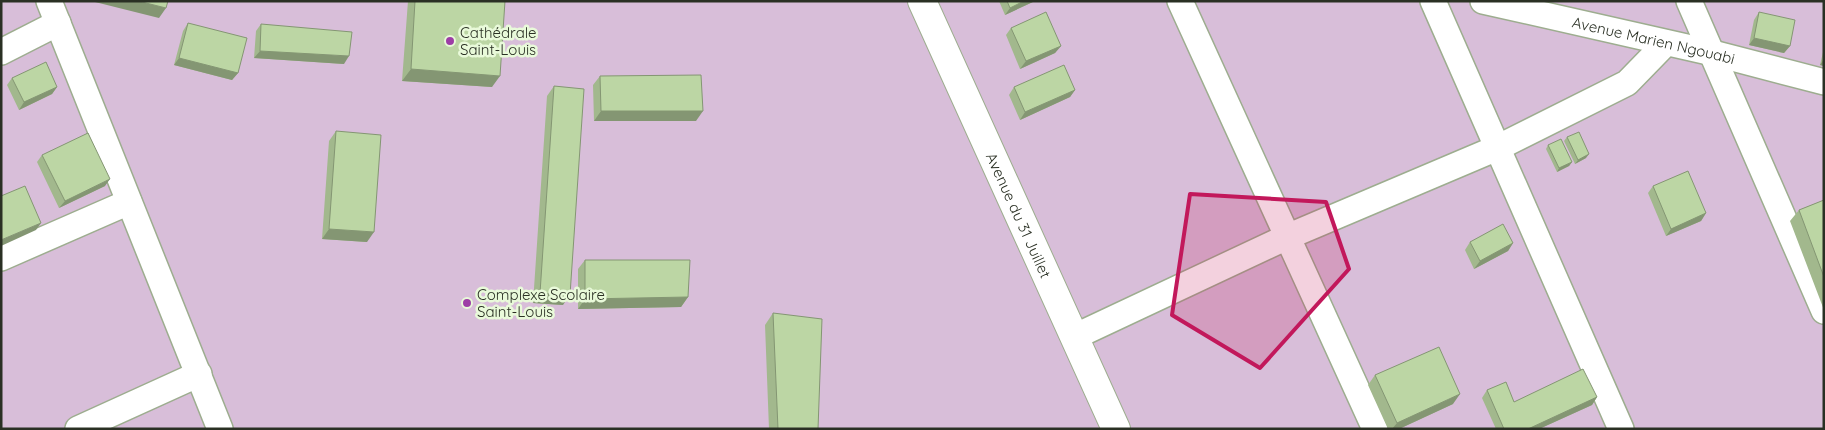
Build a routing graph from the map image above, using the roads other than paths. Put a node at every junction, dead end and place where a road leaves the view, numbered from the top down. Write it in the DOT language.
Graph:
graph roads {
  1 [pos="922,1"];
  2 [pos="1180,1"];
  3 [pos="1433,1"];
  4 [pos="1483,1"];
  5 [pos="1689,1"];
  6 [pos="54,12"];
  7 [pos="1666,43"];
  8 [pos="1,52"];
  9 [pos="1713,53"];
  10 [pos="1824,82"];
  11 [pos="1497,148"];
  12 [pos="129,202"];
  13 [pos="1287,237"];
  14 [pos="1,258"];
  15 [pos="1824,310"];
  16 [pos="1074,337"];
  17 [pos="199,374"];
  18 [pos="78,429"];
  19 [pos="220,429"];
  20 [pos="1116,429"];
  21 [pos="1375,429"];
  22 [pos="1622,429"];
  1 -- 16 [label="street, Avenue du 31 Juillet"];
  2 -- 13 [label="street"];
  3 -- 11 [label="street"];
  4 -- 7 [label="street, Avenue Marien Ngouabi"];
  5 -- 9 [label="street"];
  6 -- 8 [label="street"];
  6 -- 12 [label="street"];
  7 -- 9 [label="street, Avenue Marien Ngouabi"];
  7 -- 11 [label="street"];
  9 -- 10 [label="street, Avenue Marien Ngouabi"];
  9 -- 15 [label="street"];
  11 -- 13 [label="street"];
  11 -- 22 [label="street"];
  12 -- 14 [label="street"];
  12 -- 17 [label="street"];
  13 -- 16 [label="street"];
  13 -- 21 [label="street"];
  16 -- 20 [label="street, Avenue du 31 Juillet"];
  17 -- 18 [label="street"];
  17 -- 19 [label="street"];
}
